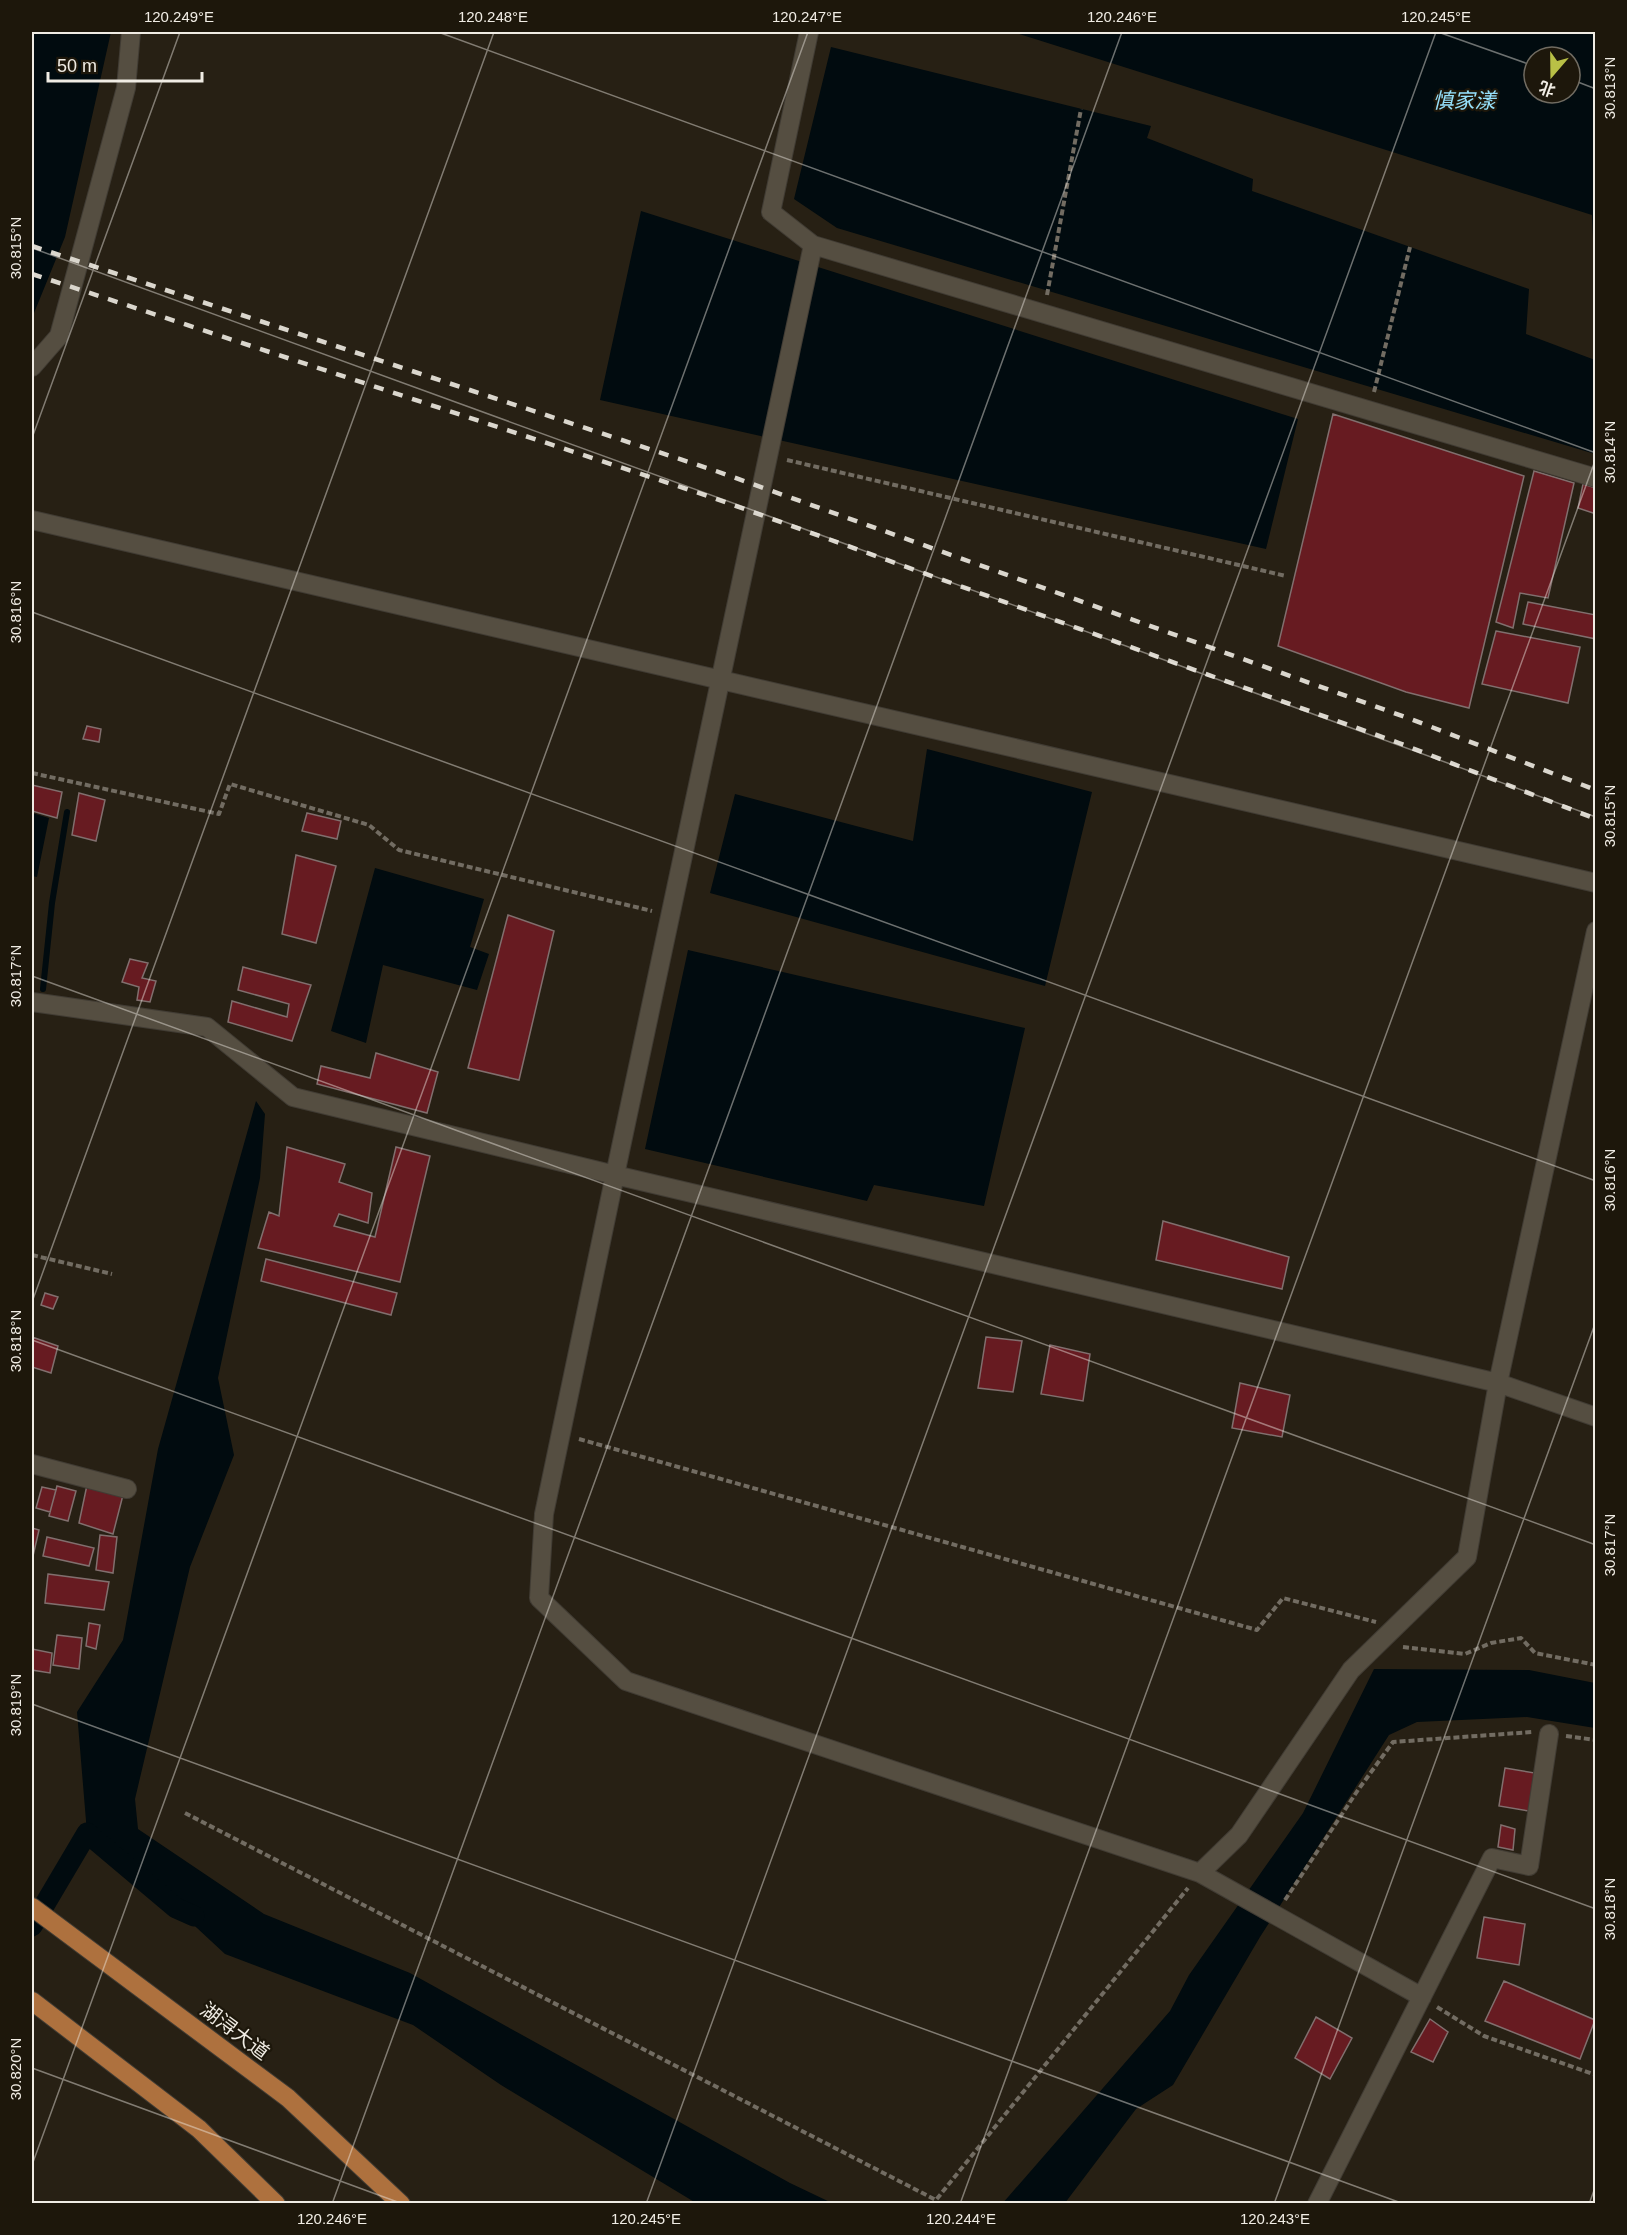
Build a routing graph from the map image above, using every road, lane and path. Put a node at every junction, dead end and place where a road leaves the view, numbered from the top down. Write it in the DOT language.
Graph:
graph roads {
  1 [pos="131,32"];
  2 [pos="810,32"];
  3 [pos="1081,109"];
  4 [pos="813,245"];
  5 [pos="1410,247"];
  6 [pos="1044,313"];
  7 [pos="32,367"];
  8 [pos="1369,410"];
  9 [pos="768,455"];
  10 [pos="1596,478"];
  11 [pos="32,520"];
  12 [pos="1286,576"];
  13 [pos="720,680"];
  14 [pos="32,772"];
  15 [pos="1596,883"];
  16 [pos="670,916"];
  17 [pos="1596,931"];
  18 [pos="33,1007"];
  19 [pos="615,1175"];
  20 [pos="32,1255"];
  21 [pos="112,1274"];
  22 [pos="1498,1383"];
  23 [pos="1596,1417"];
  24 [pos="561,1434"];
  25 [pos="32,1464"];
  26 [pos="127,1489"];
  27 [pos="1395,1628"];
  28 [pos="1378,1644"];
  29 [pos="1596,1665"];
  30 [pos="1549,1734"];
  31 [pos="1596,1740"];
  32 [pos="185,1813"];
  33 [pos="1200,1873"];
  34 [pos="32,1907"];
  35 [pos="1275,1914"];
  36 [pos="1422,1997"];
  37 [pos="34,2003"];
  38 [pos="1596,2075"];
  39 [pos="276,2204"];
  40 [pos="401,2204"];
  41 [pos="1317,2204"];
  1 -- 7 [label="street"];
  2 -- 4 [label="street"];
  3 -- 6 [label="path"];
  4 -- 6 [label="street"];
  4 -- 9 [label="street"];
  5 -- 8 [label="path"];
  6 -- 8 [label="street"];
  8 -- 10 [label="street"];
  9 -- 12 [label="path"];
  9 -- 13 [label="street"];
  11 -- 13 [label="street"];
  13 -- 15 [label="street"];
  13 -- 16 [label="street"];
  14 -- 16 [label="path"];
  16 -- 19 [label="street"];
  17 -- 22 [label="street"];
  18 -- 19 [label="street"];
  19 -- 22 [label="street"];
  19 -- 24 [label="street"];
  20 -- 21 [label="path"];
  22 -- 23 [label="street"];
  22 -- 27 [label="street"];
  24 -- 27 [label="path"];
  24 -- 33 [label="street"];
  25 -- 26 [label="street"];
  27 -- 28 [label="street"];
  28 -- 29 [label="path"];
  28 -- 33 [label="street"];
  30 -- 31 [label="path"];
  30 -- 35 [label="path"];
  30 -- 36 [label="street"];
  32 -- 33 [label="path"];
  33 -- 35 [label="street"];
  34 -- 40 [label="main road, 湖浔大道"];
  35 -- 36 [label="street"];
  36 -- 38 [label="path"];
  36 -- 41 [label="street"];
  37 -- 39 [label="main road"];
}
